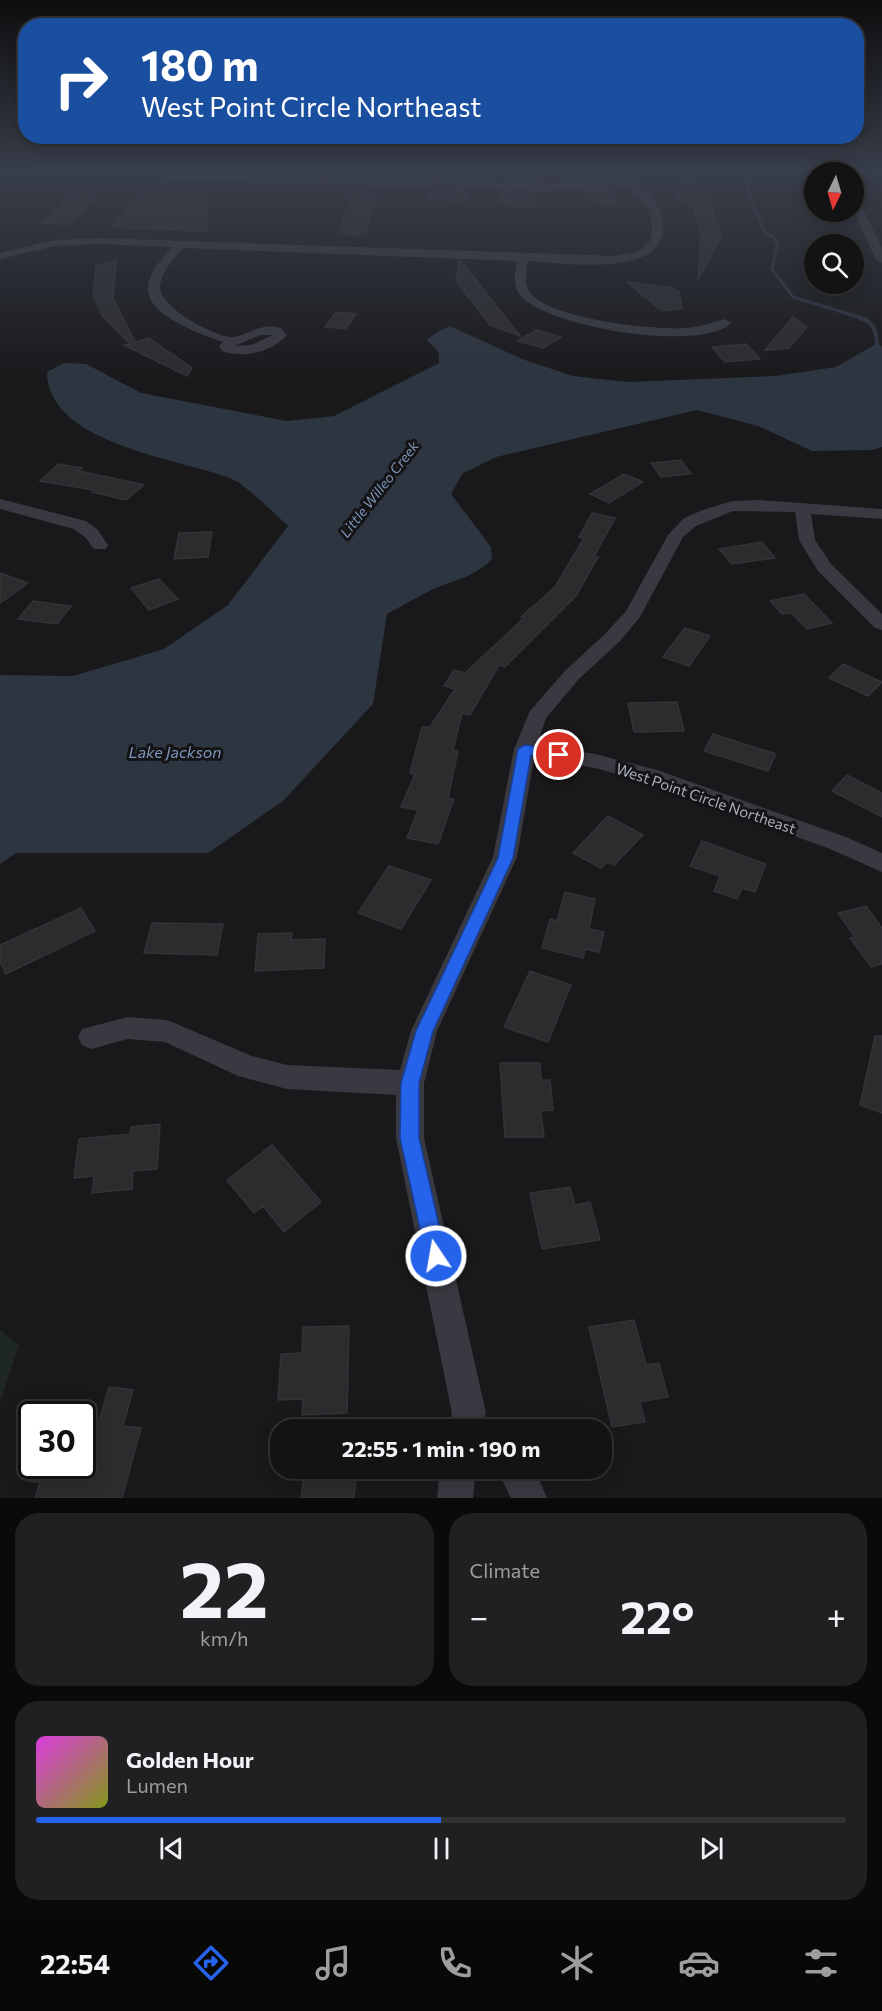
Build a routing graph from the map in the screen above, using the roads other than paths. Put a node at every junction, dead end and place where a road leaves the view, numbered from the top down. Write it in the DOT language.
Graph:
graph roads {
  1 [pos="71,242"];
  2 [pos="108,242"];
  3 [pos="656,242"];
  4 [pos="873,242"];
  5 [pos="180,244"];
  6 [pos="0,256"];
  7 [pos="523,258"];
  8 [pos="882,260"];
  9 [pos="725,323"];
  10 [pos="232,341"];
  11 [pos="0,504"];
  12 [pos="802,508"];
  13 [pos="882,514"];
  14 [pos="100,545"];
  15 [pos="882,624"];
  16 [pos="525,749"];
  17 [pos="882,863"];
  18 [pos="91,1037"];
  19 [pos="410,1083"];
  20 [pos="471,1419"];
  21 [pos="457,1479"];
  22 [pos="520,1479"];
  23 [pos="455,1498"];
  24 [pos="529,1498"];
  1 -- 6 [label="street"];
  2 -- 5 [label="street"];
  3 -- 7 [label="street"];
  4 -- 8 [label="street"];
  5 -- 7 [label="street"];
  5 -- 10 [label="street"];
  7 -- 9 [label="street"];
  11 -- 14 [label="street"];
  12 -- 13 [label="street"];
  12 -- 15 [label="street"];
  12 -- 16 [label="street"];
  16 -- 17 [label="street, West Point Circle Northeast"];
  16 -- 19 [label="street"];
  18 -- 19 [label="street"];
  19 -- 20 [label="street"];
  21 -- 23 [label="street"];
  22 -- 24 [label="street"];
}
